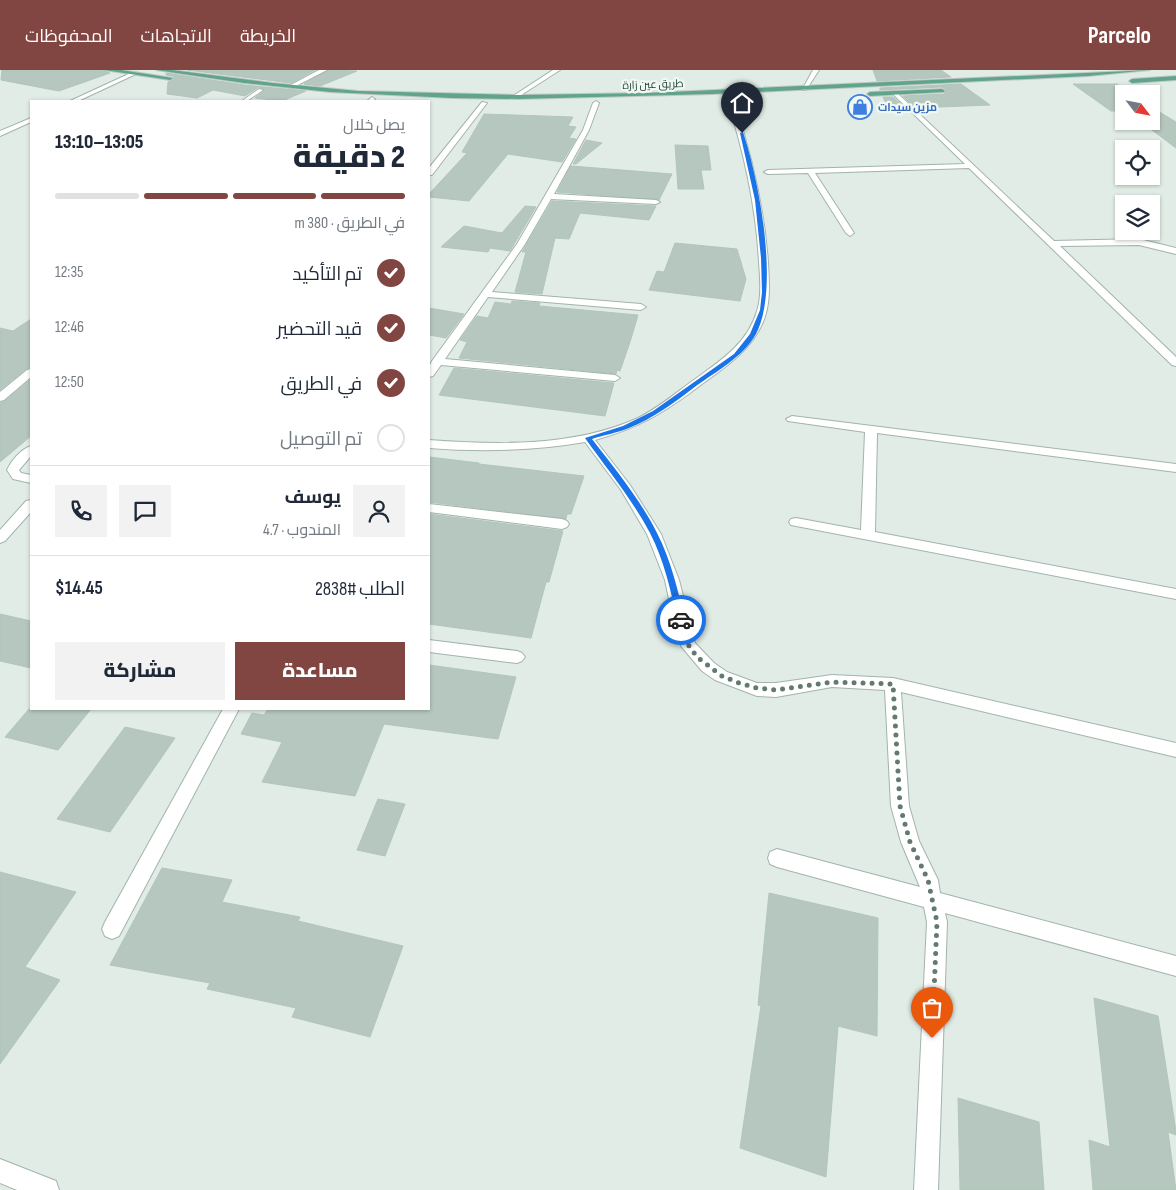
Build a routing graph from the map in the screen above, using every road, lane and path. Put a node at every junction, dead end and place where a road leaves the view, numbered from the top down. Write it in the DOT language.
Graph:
graph roads {
  1 [pos="107,70"];
  2 [pos="159,70"];
  3 [pos="324,70"];
  4 [pos="557,70"];
  5 [pos="816,70"];
  6 [pos="1147,70"];
  7 [pos="1133,71"];
  8 [pos="135,73"];
  9 [pos="1176,78"];
  10 [pos="1128,81"];
  11 [pos="911,82"];
  12 [pos="290,87"];
  13 [pos="804,88"];
  14 [pos="261,90"];
  15 [pos="945,91"];
  16 [pos="916,92"];
  17 [pos="867,94"];
  18 [pos="896,94"];
  19 [pos="798,96"];
  20 [pos="808,96"];
  21 [pos="512,98"];
  22 [pos="759,98"];
  23 [pos="730,99"];
  24 [pos="75,100"];
  25 [pos="246,100"];
  26 [pos="371,100"];
  27 [pos="430,102"];
  28 [pos="484,103"];
  29 [pos="596,103"];
  30 [pos="30,120"];
  31 [pos="0,134"];
  32 [pos="971,166"];
  33 [pos="810,171"];
  34 [pos="430,172"];
  35 [pos="768,172"];
  36 [pos="548,196"];
  37 [pos="656,202"];
  38 [pos="850,233"];
  39 [pos="1051,244"];
  40 [pos="1176,251"];
  41 [pos="484,294"];
  42 [pos="641,307"];
  43 [pos="436,361"];
  44 [pos="1176,363"];
  45 [pos="430,372"];
  46 [pos="30,373"];
  47 [pos="615,378"];
  48 [pos="0,398"];
  49 [pos="792,419"];
  50 [pos="871,429"];
  51 [pos="588,438"];
  52 [pos="430,444"];
  53 [pos="30,451"];
  54 [pos="1176,468"];
  55 [pos="30,479"];
  56 [pos="30,505"];
  57 [pos="430,508"];
  58 [pos="796,522"];
  59 [pos="562,524"];
  60 [pos="868,536"];
  61 [pos="0,538"];
  62 [pos="1176,594"];
  63 [pos="430,646"];
  64 [pos="517,657"];
  65 [pos="893,684"];
  66 [pos="230,710"];
  67 [pos="1176,750"];
  68 [pos="777,858"];
  69 [pos="933,901"];
  70 [pos="112,929"];
  71 [pos="1176,966"];
  72 [pos="0,1171"];
  73 [pos="47,1190"];
  74 [pos="926,1190"];
  1 -- 8 [label="main road"];
  2 -- 12 [label="main road, طريق عين زارة"];
  3 -- 12 [label="street"];
  4 -- 21 [label="street"];
  5 -- 13 [label="street"];
  6 -- 7 [label="main road, طريق عين زارة"];
  7 -- 11 [label="main road, طريق عين زارة"];
  8 -- 14 [label="main road"];
  8 -- 24 [label="street"];
  9 -- 10 [label="main road"];
  11 -- 13 [label="main road, طريق عين زارة"];
  11 -- 16 [label="main road"];
  12 -- 21 [label="main road, طريق عين زارة"];
  13 -- 21 [label="main road, طريق عين زارة"];
  14 -- 25 [label="lane"];
  14 -- 26 [label="main road"];
  15 -- 16 [label="main road"];
  16 -- 18 [label="main road"];
  17 -- 18 [label="main road"];
  18 -- 32 [label="street"];
  19 -- 20 [label="main road"];
  22 -- 23 [label="main road, طريق عين زارة"];
  23 -- 29 [label="main road, طريق عين زارة"];
  23 -- 51 [label="street"];
  27 -- 28 [label="main road, طريق عين زارة"];
  28 -- 29 [label="main road, طريق عين زارة"];
  28 -- 34 [label="street"];
  29 -- 36 [label="street"];
  30 -- 31 [label="street"];
  32 -- 33 [label="street"];
  32 -- 39 [label="street"];
  33 -- 35 [label="street"];
  33 -- 38 [label="street"];
  36 -- 37 [label="street"];
  36 -- 41 [label="street"];
  39 -- 40 [label="street"];
  39 -- 44 [label="street"];
  41 -- 42 [label="street"];
  41 -- 43 [label="street"];
  43 -- 45 [label="street"];
  43 -- 47 [label="street"];
  46 -- 48 [label="street"];
  49 -- 50 [label="street"];
  50 -- 54 [label="street"];
  50 -- 60 [label="street"];
  51 -- 52 [label="street"];
  51 -- 65 [label="street"];
  53 -- 55 [label="street"];
  56 -- 61 [label="street"];
  57 -- 59 [label="street"];
  58 -- 60 [label="street"];
  60 -- 62 [label="street"];
  63 -- 64 [label="street"];
  65 -- 67 [label="street"];
  65 -- 69 [label="street"];
  66 -- 70 [label="street"];
  68 -- 69 [label="street"];
  69 -- 71 [label="street"];
  69 -- 74 [label="street"];
  72 -- 73 [label="street"];
}
